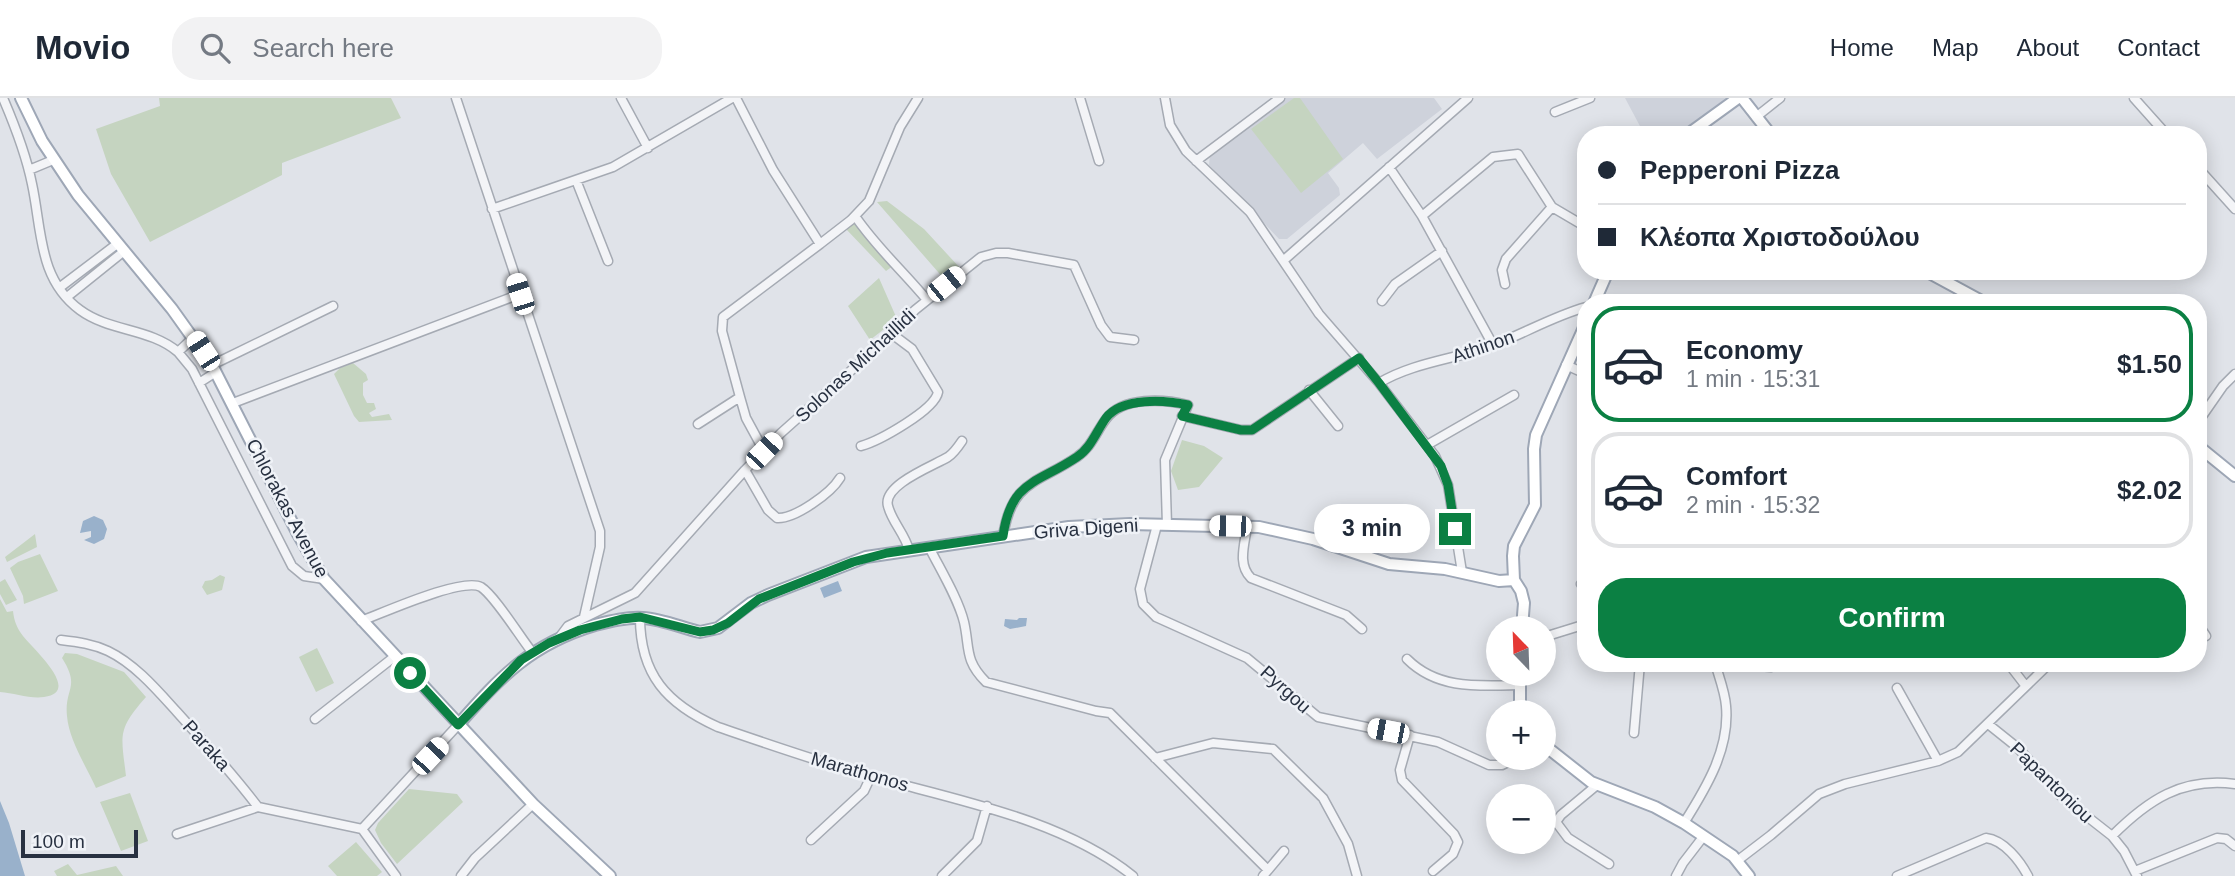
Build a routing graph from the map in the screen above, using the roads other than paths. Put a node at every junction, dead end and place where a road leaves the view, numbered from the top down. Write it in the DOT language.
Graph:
graph roads {
  1 [pos="3,98"];
  2 [pos="21,98"];
  3 [pos="456,98"];
  4 [pos="621,98"];
  5 [pos="734,98"];
  6 [pos="918,98"];
  7 [pos="1080,98"];
  8 [pos="1165,98"];
  9 [pos="1280,98"];
  10 [pos="1468,98"];
  11 [pos="1590,98"];
  12 [pos="1740,98"];
  13 [pos="1780,98"];
  14 [pos="2134,98"];
  15 [pos="1555,112"];
  16 [pos="1756,117"];
  17 [pos="1700,126"];
  18 [pos="1764,126"];
  19 [pos="2159,126"];
  20 [pos="648,148"];
  21 [pos="53,160"];
  22 [pos="1196,161"];
  23 [pos="1099,162"];
  24 [pos="1389,167"];
  25 [pos="29,170"];
  26 [pos="2207,178"];
  27 [pos="576,180"];
  28 [pos="1552,207"];
  29 [pos="492,209"];
  30 [pos="2235,209"];
  31 [pos="855,216"];
  32 [pos="1422,216"];
  33 [pos="1577,222"];
  34 [pos="820,244"];
  35 [pos="120,248"];
  36 [pos="1442,251"];
  37 [pos="1283,260"];
  38 [pos="608,261"];
  39 [pos="1943,280"];
  40 [pos="1505,284"];
  41 [pos="59,288"];
  42 [pos="520,294"];
  43 [pos="1968,294"];
  44 [pos="67,298"];
  45 [pos="927,300"];
  46 [pos="1382,301"];
  47 [pos="333,306"];
  48 [pos="1577,309"];
  49 [pos="892,334"];
  50 [pos="194,337"];
  51 [pos="1134,340"];
  52 [pos="1577,342"];
  53 [pos="1493,345"];
  54 [pos="177,352"];
  55 [pos="1359,358"];
  56 [pos="1566,365"];
  57 [pos="214,369"];
  58 [pos="1577,370"];
  59 [pos="2235,374"];
  60 [pos="200,383"];
  61 [pos="1379,383"];
  62 [pos="1309,390"];
  63 [pos="1514,395"];
  64 [pos="740,397"];
  65 [pos="233,402"];
  66 [pos="2207,409"];
  67 [pos="1182,416"];
  68 [pos="698,424"];
  69 [pos="1338,426"];
  70 [pos="962,441"];
  71 [pos="1427,445"];
  72 [pos="861,446"];
  73 [pos="764,451"];
  74 [pos="2207,453"];
  75 [pos="745,470"];
  76 [pos="2235,476"];
  77 [pos="840,478"];
  78 [pos="1162,525"];
  79 [pos="1247,526"];
  80 [pos="1003,536"];
  81 [pos="929,547"];
  82 [pos="909,550"];
  83 [pos="1462,572"];
  84 [pos="324,579"];
  85 [pos="1514,580"];
  86 [pos="1523,616"];
  87 [pos="584,617"];
  88 [pos="640,617"];
  89 [pos="361,621"];
  90 [pos="1577,627"];
  91 [pos="1363,629"];
  92 [pos="1556,633"];
  93 [pos="559,638"];
  94 [pos="61,640"];
  95 [pos="532,652"];
  96 [pos="394,657"];
  97 [pos="1407,659"];
  98 [pos="1639,672"];
  99 [pos="1717,672"];
  100 [pos="2015,672"];
  101 [pos="2040,672"];
  102 [pos="1486,683"];
  103 [pos="2025,685"];
  104 [pos="1897,688"];
  105 [pos="314,719"];
  106 [pos="1988,724"];
  107 [pos="458,725"];
  108 [pos="1634,733"];
  109 [pos="1409,735"];
  110 [pos="1556,754"];
  111 [pos="1156,758"];
  112 [pos="1938,761"];
  113 [pos="1486,764"];
  114 [pos="871,776"];
  115 [pos="2235,784"];
  116 [pos="1597,785"];
  117 [pos="533,804"];
  118 [pos="987,806"];
  119 [pos="258,807"];
  120 [pos="1684,823"];
  121 [pos="362,829"];
  122 [pos="177,834"];
  123 [pos="2112,836"];
  124 [pos="1703,837"];
  125 [pos="811,840"];
  126 [pos="2235,846"];
  127 [pos="1284,851"];
  128 [pos="1737,861"];
  129 [pos="1609,864"];
  130 [pos="1433,871"];
  131 [pos="1265,873"];
  132 [pos="2136,874"];
  133 [pos="396,876"];
  134 [pos="461,876"];
  135 [pos="610,876"];
  136 [pos="942,876"];
  137 [pos="1133,876"];
  138 [pos="1357,876"];
  139 [pos="1676,876"];
  140 [pos="1749,876"];
  141 [pos="1897,876"];
  142 [pos="2028,876"];
  1 -- 25 [label="street"];
  2 -- 21 [label="main road, Chlorakas Avenue"];
  3 -- 29 [label="street"];
  4 -- 20 [label="street"];
  5 -- 20 [label="street"];
  5 -- 34 [label="street"];
  6 -- 31 [label="street"];
  7 -- 23 [label="street"];
  8 -- 22 [label="street"];
  9 -- 22 [label="street"];
  10 -- 24 [label="street"];
  11 -- 15 [label="street"];
  12 -- 16 [label="main road"];
  12 -- 17 [label="main road"];
  13 -- 16 [label="street"];
  14 -- 19 [label="street"];
  16 -- 18 [label="main road"];
  20 -- 27 [label="street"];
  21 -- 25 [label="street"];
  21 -- 35 [label="main road, Chlorakas Avenue"];
  22 -- 37 [label="street"];
  24 -- 32 [label="street"];
  24 -- 37 [label="street"];
  25 -- 41 [label="street"];
  26 -- 30 [label="street"];
  27 -- 29 [label="street"];
  27 -- 38 [label="street"];
  28 -- 32 [label="street"];
  28 -- 33 [label="street"];
  28 -- 40 [label="street"];
  29 -- 42 [label="street"];
  31 -- 34 [label="street"];
  31 -- 45 [label="street"];
  32 -- 36 [label="street"];
  34 -- 64 [label="street"];
  35 -- 41 [label="street"];
  35 -- 44 [label="street"];
  35 -- 50 [label="main road, Chlorakas Avenue"];
  36 -- 46 [label="street"];
  36 -- 53 [label="street"];
  37 -- 55 [label="street"];
  39 -- 43 [label="main road"];
  41 -- 44 [label="street"];
  42 -- 65 [label="street"];
  42 -- 87 [label="street"];
  44 -- 54 [label="street"];
  45 -- 49 [label="street, Solonas Michaillidi"];
  45 -- 51 [label="street, Solonas Michaillidi"];
  47 -- 57 [label="street"];
  48 -- 53 [label="street, Athinon"];
  49 -- 72 [label="street"];
  49 -- 73 [label="street, Solonas Michaillidi"];
  50 -- 54 [label="street"];
  50 -- 57 [label="main road, Chlorakas Avenue"];
  52 -- 56 [label="main road"];
  53 -- 61 [label="street, Athinon"];
  54 -- 60 [label="street"];
  55 -- 61 [label="street"];
  55 -- 62 [label="street"];
  56 -- 58 [label="street"];
  56 -- 85 [label="main road"];
  57 -- 60 [label="street"];
  57 -- 65 [label="main road, Chlorakas Avenue"];
  59 -- 66 [label="street"];
  60 -- 84 [label="street"];
  61 -- 71 [label="street"];
  62 -- 67 [label="street"];
  62 -- 69 [label="street"];
  63 -- 71 [label="street"];
  64 -- 68 [label="street"];
  64 -- 73 [label="street"];
  65 -- 84 [label="main road, Chlorakas Avenue"];
  67 -- 78 [label="street, Pyrgou"];
  67 -- 80 [label="street, Pyrgou"];
  70 -- 82 [label="street"];
  71 -- 83 [label="street"];
  73 -- 75 [label="street, Solonas Michaillidi"];
  74 -- 76 [label="main road"];
  75 -- 77 [label="street"];
  75 -- 87 [label="street, Solonas Michaillidi"];
  78 -- 79 [label="main road, Griva Digeni"];
  78 -- 80 [label="main road, Griva Digeni"];
  78 -- 109 [label="street, Pyrgou"];
  79 -- 83 [label="main road, Griva Digeni"];
  79 -- 91 [label="street"];
  80 -- 81 [label="main road, Griva Digeni"];
  81 -- 82 [label="main road, Griva Digeni"];
  81 -- 111 [label="street"];
  82 -- 88 [label="main road, Griva Digeni"];
  83 -- 85 [label="main road, Griva Digeni"];
  84 -- 89 [label="main road, Chlorakas Avenue"];
  85 -- 86 [label="main road"];
  87 -- 93 [label="street, Solonas Michaillidi"];
  88 -- 93 [label="main road, Griva Digeni"];
  88 -- 114 [label="street, Marathonos"];
  89 -- 95 [label="street"];
  89 -- 96 [label="main road, Chlorakas Avenue"];
  90 -- 92 [label="street"];
  93 -- 95 [label="main road, Griva Digeni"];
  94 -- 119 [label="street, Paraka"];
  95 -- 107 [label="main road, Griva Digeni"];
  96 -- 105 [label="street"];
  96 -- 107 [label="main road, Chlorakas Avenue"];
  97 -- 102 [label="street"];
  98 -- 108 [label="street"];
  99 -- 120 [label="street"];
  100 -- 103 [label="street"];
  101 -- 103 [label="street"];
  103 -- 106 [label="street"];
  104 -- 112 [label="street"];
  106 -- 112 [label="street"];
  106 -- 123 [label="street, Papantoniou"];
  107 -- 117 [label="main road, Chlorakas Avenue"];
  107 -- 121 [label="street"];
  109 -- 113 [label="street, Pyrgou"];
  109 -- 130 [label="street"];
  110 -- 116 [label="main road"];
  111 -- 131 [label="street"];
  111 -- 138 [label="street"];
  112 -- 128 [label="street"];
  114 -- 118 [label="street, Marathonos"];
  114 -- 125 [label="street"];
  115 -- 123 [label="street"];
  116 -- 120 [label="main road"];
  116 -- 129 [label="street"];
  117 -- 134 [label="street"];
  117 -- 135 [label="main road, Chlorakas Avenue"];
  118 -- 136 [label="street"];
  118 -- 137 [label="street, Marathonos"];
  119 -- 121 [label="street"];
  119 -- 122 [label="street"];
  120 -- 124 [label="main road"];
  121 -- 133 [label="street"];
  123 -- 132 [label="street, Papantoniou"];
  124 -- 128 [label="main road"];
  124 -- 139 [label="street"];
  126 -- 132 [label="street"];
  127 -- 131 [label="street"];
  128 -- 140 [label="main road"];
  141 -- 142 [label="street"];
}
